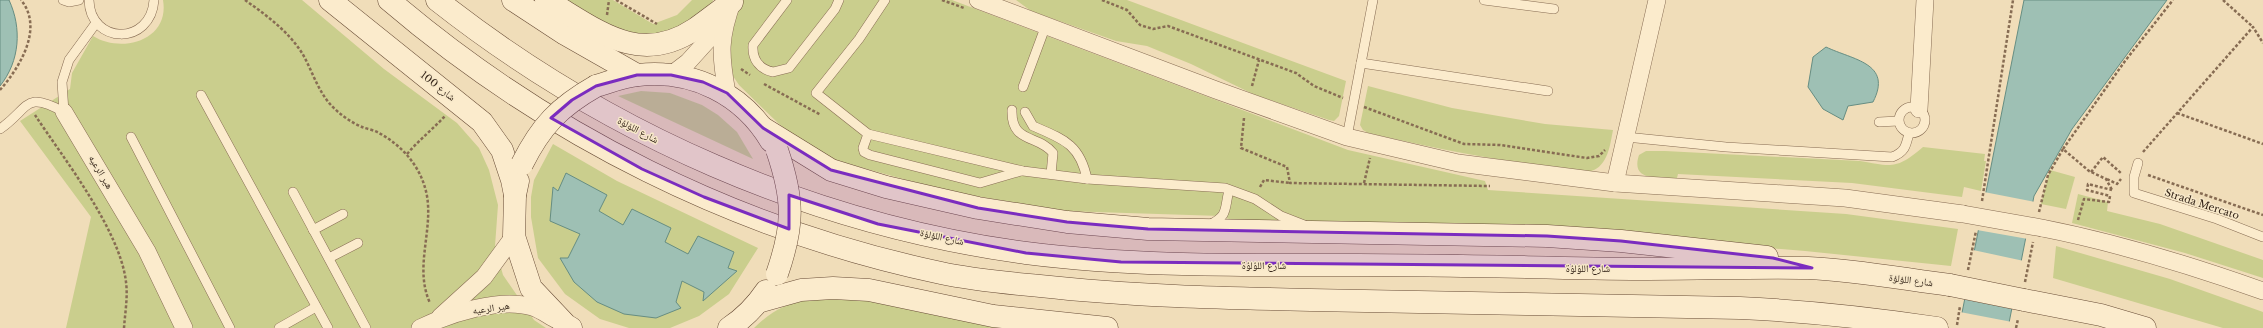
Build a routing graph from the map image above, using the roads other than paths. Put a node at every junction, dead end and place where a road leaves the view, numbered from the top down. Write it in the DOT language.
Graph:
graph roads {
  1 [pos="63,0"];
  2 [pos="79,0"];
  3 [pos="89,0"];
  4 [pos="154,0"];
  5 [pos="330,0"];
  6 [pos="389,0"];
  7 [pos="438,0"];
  8 [pos="513,0"];
  9 [pos="546,0"];
  10 [pos="787,0"];
  11 [pos="839,0"];
  12 [pos="885,0"];
  13 [pos="978,0"];
  14 [pos="1373,0"];
  15 [pos="1484,0"];
  16 [pos="1657,0"];
  17 [pos="1925,0"];
  18 [pos="997,3"];
  19 [pos="730,7"];
  20 [pos="1554,9"];
  21 [pos="96,23"];
  22 [pos="1046,25"];
  23 [pos="1361,63"];
  24 [pos="671,74"];
  25 [pos="637,75"];
  26 [pos="1023,88"];
  27 [pos="1548,92"];
  28 [pos="727,93"];
  29 [pos="201,95"];
  30 [pos="1919,109"];
  31 [pos="1012,110"];
  32 [pos="64,112"];
  33 [pos="1025,112"];
  34 [pos="1898,121"];
  35 [pos="1879,122"];
  36 [pos="763,128"];
  37 [pos="0,129"];
  38 [pos="1909,133"];
  39 [pos="868,134"];
  40 [pos="131,137"];
  41 [pos="1347,137"];
  42 [pos="1626,137"];
  43 [pos="2134,167"];
  44 [pos="1023,171"];
  45 [pos="1051,174"];
  46 [pos="1087,179"];
  47 [pos="1615,183"];
  48 [pos="1229,190"];
  49 [pos="293,192"];
  50 [pos="515,196"];
  51 [pos="343,214"];
  52 [pos="313,230"];
  53 [pos="1198,230"];
  54 [pos="1323,233"];
  55 [pos="514,236"];
  56 [pos="2263,237"];
  57 [pos="358,243"];
  58 [pos="329,258"];
  59 [pos="1812,268"];
  60 [pos="2263,291"];
  61 [pos="758,302"];
  62 [pos="316,307"];
  63 [pos="437,320"];
  64 [pos="736,325"];
  65 [pos="182,326"];
  66 [pos="568,327"];
  67 [pos="230,328"];
  68 [pos="279,328"];
  69 [pos="328,328"];
  70 [pos="366,328"];
  71 [pos="420,328"];
  72 [pos="1107,328"];
  73 [pos="1937,328"];
  74 [pos="2145,328"];
  1 -- 2 [label="lane"];
  3 -- 21 [label="lane"];
  4 -- 21 [label="lane"];
  5 -- 50 [label="main road, شارع 100"];
  6 -- 73 [label="main road"];
  7 -- 59 [label="main road, شارع اللؤلؤة"];
  8 -- 25 [label="main road"];
  9 -- 19 [label="main road"];
  10 -- 11 [label="lane"];
  12 -- 39 [label="lane"];
  13 -- 18 [label="street"];
  14 -- 23 [label="lane"];
  15 -- 20 [label="lane"];
  16 -- 42 [label="street"];
  17 -- 30 [label="street"];
  18 -- 22 [label="street"];
  19 -- 24 [label="street"];
  19 -- 28 [label="street"];
  21 -- 32 [label="lane, هير الرعيه"];
  22 -- 26 [label="lane"];
  22 -- 41 [label="street"];
  23 -- 27 [label="lane"];
  23 -- 41 [label="lane"];
  24 -- 25 [label="main road"];
  24 -- 28 [label="main road"];
  25 -- 50 [label="main road, bridge"];
  28 -- 36 [label="main road"];
  29 -- 62 [label="lane"];
  30 -- 34 [label="lane"];
  30 -- 38 [label="lane"];
  31 -- 45 [label="lane"];
  32 -- 37 [label="lane"];
  32 -- 65 [label="street, هير الرعيه"];
  33 -- 46 [label="lane"];
  34 -- 35 [label="lane"];
  34 -- 38 [label="lane"];
  36 -- 53 [label="main road"];
  36 -- 61 [label="main road, bridge"];
  38 -- 42 [label="lane"];
  39 -- 44 [label="lane"];
  39 -- 44 [label="lane"];
  40 -- 67 [label="lane"];
  41 -- 47 [label="street"];
  42 -- 47 [label="street"];
  43 -- 56 [label="lane, Strada Mercato"];
  44 -- 45 [label="lane"];
  45 -- 46 [label="lane"];
  46 -- 48 [label="lane"];
  47 -- 60 [label="street, bridge"];
  48 -- 53 [label="lane"];
  48 -- 54 [label="lane"];
  49 -- 52 [label="lane"];
  50 -- 55 [label="main road"];
  51 -- 52 [label="lane"];
  52 -- 58 [label="lane"];
  53 -- 54 [label="main road"];
  54 -- 59 [label="main road"];
  55 -- 63 [label="street, هير الرعيه"];
  55 -- 66 [label="main road"];
  57 -- 58 [label="lane"];
  58 -- 70 [label="lane"];
  59 -- 74 [label="main road, شارع اللؤلؤة, bridge"];
  61 -- 64 [label="main road"];
  61 -- 72 [label="main road"];
  62 -- 68 [label="lane"];
  62 -- 69 [label="lane"];
  63 -- 66 [label="street, هير الرعيه"];
  63 -- 71 [label="street, هير الرعيه"];
}
